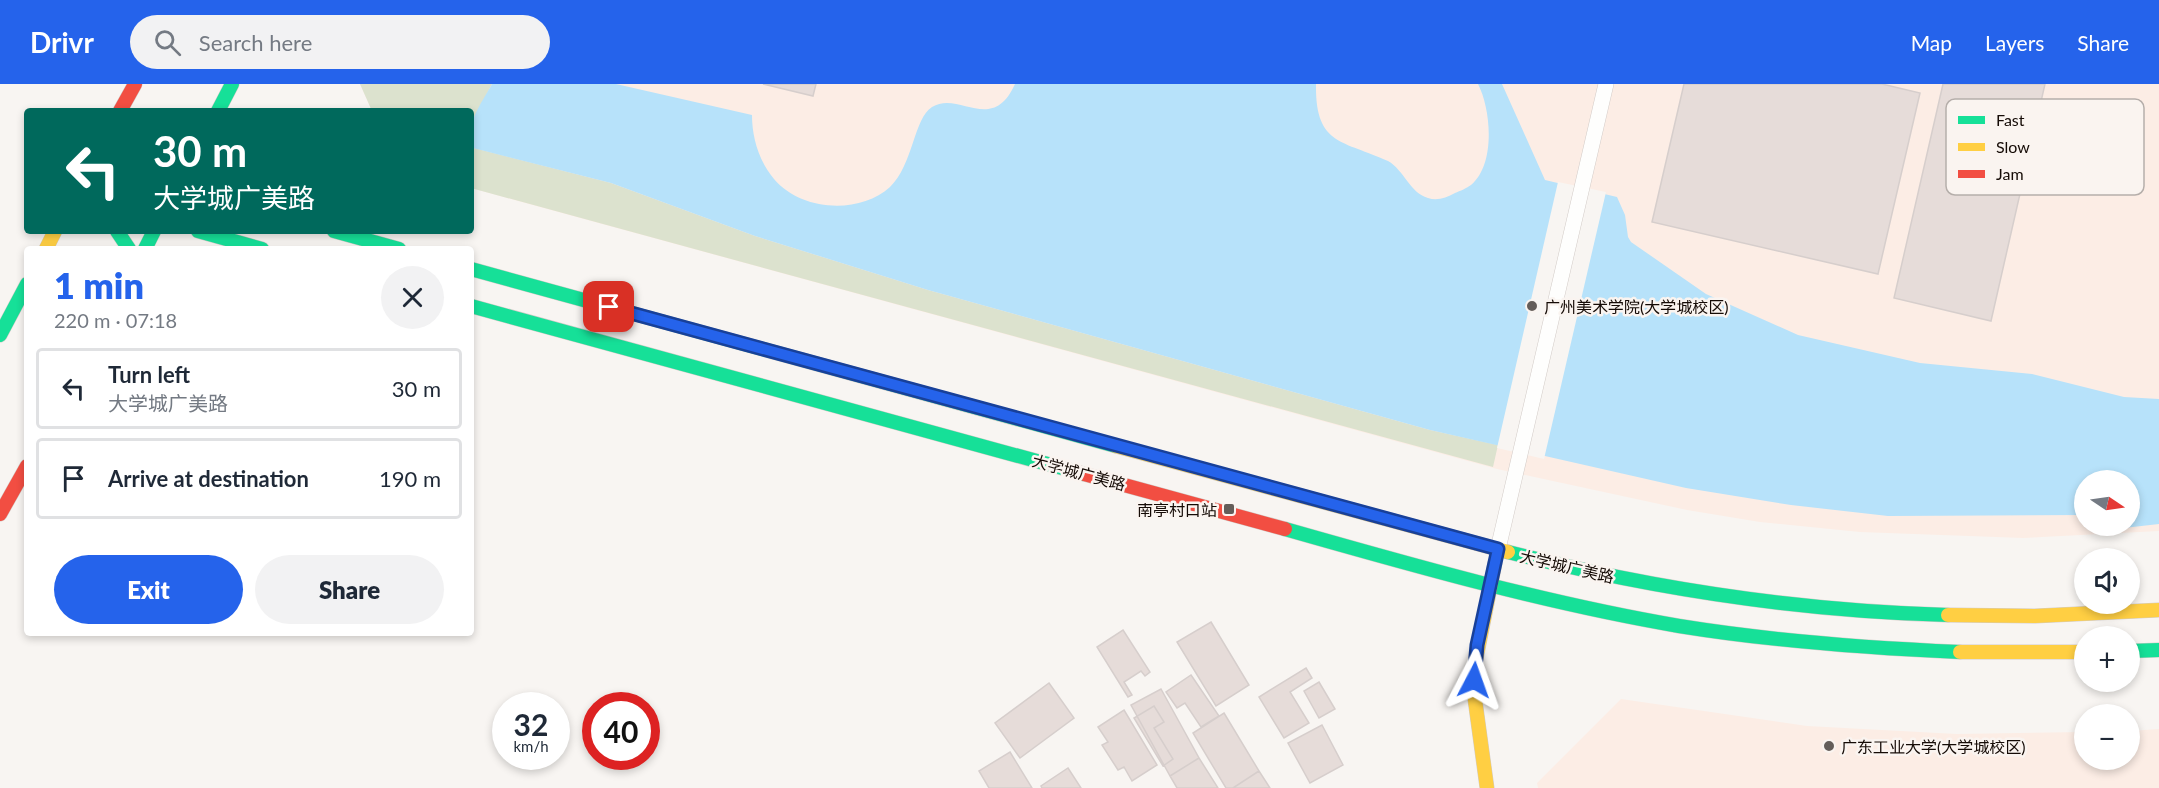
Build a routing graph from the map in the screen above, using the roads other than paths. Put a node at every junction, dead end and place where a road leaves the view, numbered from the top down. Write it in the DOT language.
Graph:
graph roads {
  1 [pos="135,84"];
  2 [pos="232,84"];
  3 [pos="1606,84"];
  4 [pos="122,108"];
  5 [pos="221,108"];
  6 [pos="208,234"];
  7 [pos="344,234"];
  8 [pos="250,246"];
  9 [pos="388,246"];
  10 [pos="474,270"];
  11 [pos="24,290"];
  12 [pos="474,307"];
  13 [pos="0,335"];
  14 [pos="24,471"];
  15 [pos="0,514"];
  16 [pos="1498,549"];
  17 [pos="1491,584"];
  18 [pos="2159,610"];
  19 [pos="2159,650"];
  20 [pos="2140,651"];
  21 [pos="2074,652"];
  22 [pos="1486,788"];
  1 -- 4 [label="main road"];
  2 -- 5 [label="main road"];
  3 -- 16 [label="lane"];
  6 -- 8 [label="main road"];
  7 -- 9 [label="main road"];
  10 -- 16 [label="main road, 大学城广美路"];
  11 -- 13 [label="main road"];
  12 -- 17 [label="main road, 大学城广美路"];
  14 -- 15 [label="main road"];
  16 -- 17 [label="main road"];
  16 -- 18 [label="main road, 大学城广美路"];
  17 -- 21 [label="main road, 大学城广美路"];
  17 -- 22 [label="main road"];
  19 -- 20 [label="main road"];
}
